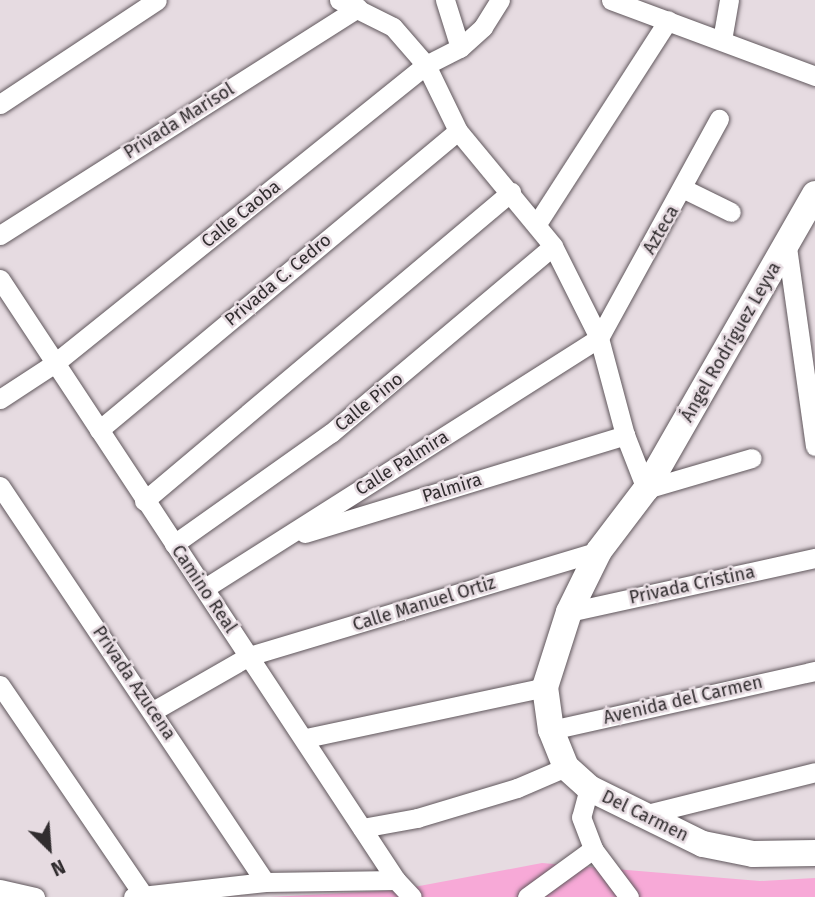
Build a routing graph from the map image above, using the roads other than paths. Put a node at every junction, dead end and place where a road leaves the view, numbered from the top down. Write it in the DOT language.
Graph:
graph roads {
  1 [pos="157,0"];
  2 [pos="338,0"];
  3 [pos="444,0"];
  4 [pos="500,0"];
  5 [pos="611,0"];
  6 [pos="729,0"];
  7 [pos="358,8"];
  8 [pos="667,20"];
  9 [pos="722,40"];
  10 [pos="460,48"];
  11 [pos="426,65"];
  12 [pos="815,76"];
  13 [pos="0,104"];
  14 [pos="719,119"];
  15 [pos="458,131"];
  16 [pos="684,189"];
  17 [pos="511,192"];
  18 [pos="815,194"];
  19 [pos="731,212"];
  20 [pos="538,222"];
  21 [pos="0,235"];
  22 [pos="553,246"];
  23 [pos="787,247"];
  24 [pos="0,279"];
  25 [pos="599,338"];
  26 [pos="55,363"];
  27 [pos="0,399"];
  28 [pos="99,430"];
  29 [pos="625,435"];
  30 [pos="815,446"];
  31 [pos="752,458"];
  32 [pos="0,486"];
  33 [pos="646,489"];
  34 [pos="144,501"];
  35 [pos="279,541"];
  36 [pos="174,544"];
  37 [pos="599,551"];
  38 [pos="815,558"];
  39 [pos="205,588"];
  40 [pos="569,612"];
  41 [pos="249,656"];
  42 [pos="815,671"];
  43 [pos="0,685"];
  44 [pos="545,687"];
  45 [pos="153,711"];
  46 [pos="551,730"];
  47 [pos="306,738"];
  48 [pos="566,767"];
  49 [pos="815,772"];
  50 [pos="589,788"];
  51 [pos="639,816"];
  52 [pos="362,828"];
  53 [pos="593,849"];
  54 [pos="815,853"];
  55 [pos="396,880"];
  56 [pos="265,882"];
  57 [pos="0,889"];
  58 [pos="138,896"];
  59 [pos="35,897"];
  60 [pos="412,897"];
  61 [pos="527,897"];
  62 [pos="629,897"];
  1 -- 13 [label="street"];
  2 -- 7 [label="street"];
  3 -- 10 [label="street"];
  4 -- 10 [label="street, Calle Caoba"];
  5 -- 8 [label="street"];
  6 -- 9 [label="street"];
  7 -- 11 [label="street"];
  7 -- 21 [label="street, Privada Marisol"];
  8 -- 9 [label="street"];
  8 -- 20 [label="street"];
  9 -- 12 [label="street"];
  10 -- 11 [label="street, Calle Caoba"];
  11 -- 15 [label="street"];
  11 -- 26 [label="street, Calle Caoba"];
  14 -- 16 [label="street, Azteca"];
  15 -- 17 [label="street"];
  15 -- 28 [label="street, Privada C. Cedro"];
  16 -- 19 [label="street"];
  16 -- 25 [label="street, Azteca"];
  17 -- 20 [label="street"];
  17 -- 34 [label="street"];
  18 -- 23 [label="street, Ángel Rodríguez Leyva"];
  20 -- 22 [label="street"];
  22 -- 25 [label="street"];
  22 -- 36 [label="street, Calle Pino"];
  23 -- 30 [label="street"];
  23 -- 33 [label="street, Ángel Rodríguez Leyva"];
  24 -- 26 [label="street, Camino Real"];
  25 -- 29 [label="street"];
  25 -- 35 [label="street, Calle Palmira"];
  26 -- 27 [label="street, Calle Caoba"];
  26 -- 28 [label="street, Camino Real"];
  28 -- 34 [label="street, Camino Real"];
  29 -- 33 [label="street"];
  29 -- 35 [label="street, Palmira"];
  31 -- 33 [label="street"];
  32 -- 45 [label="street, Privada Azucena"];
  33 -- 37 [label="street, Ángel Rodríguez Leyva"];
  34 -- 36 [label="street, Camino Real"];
  35 -- 39 [label="street, Calle Palmira"];
  36 -- 39 [label="street, Camino Real"];
  37 -- 40 [label="street, Ángel Rodríguez Leyva"];
  37 -- 41 [label="street, Calle Manuel Ortiz"];
  38 -- 40 [label="street, Privada Cristina"];
  39 -- 41 [label="street, Camino Real"];
  40 -- 44 [label="street, Ángel Rodríguez Leyva"];
  41 -- 45 [label="street, Calle Manuel Ortiz"];
  41 -- 47 [label="street, Camino Real"];
  42 -- 46 [label="street, Avenida del Carmen"];
  43 -- 58 [label="street"];
  44 -- 46 [label="street"];
  44 -- 47 [label="street"];
  45 -- 56 [label="street, Privada Azucena"];
  46 -- 48 [label="street"];
  47 -- 52 [label="street, Camino Real"];
  48 -- 50 [label="street, Del Carmen"];
  48 -- 52 [label="street"];
  49 -- 51 [label="street"];
  50 -- 51 [label="street, Del Carmen"];
  50 -- 53 [label="street"];
  51 -- 54 [label="street, Del Carmen"];
  52 -- 55 [label="street, Camino Real"];
  53 -- 61 [label="street"];
  53 -- 62 [label="street"];
  55 -- 56 [label="street"];
  55 -- 60 [label="street, Camino Real"];
  56 -- 58 [label="street"];
  57 -- 59 [label="street"];
}
